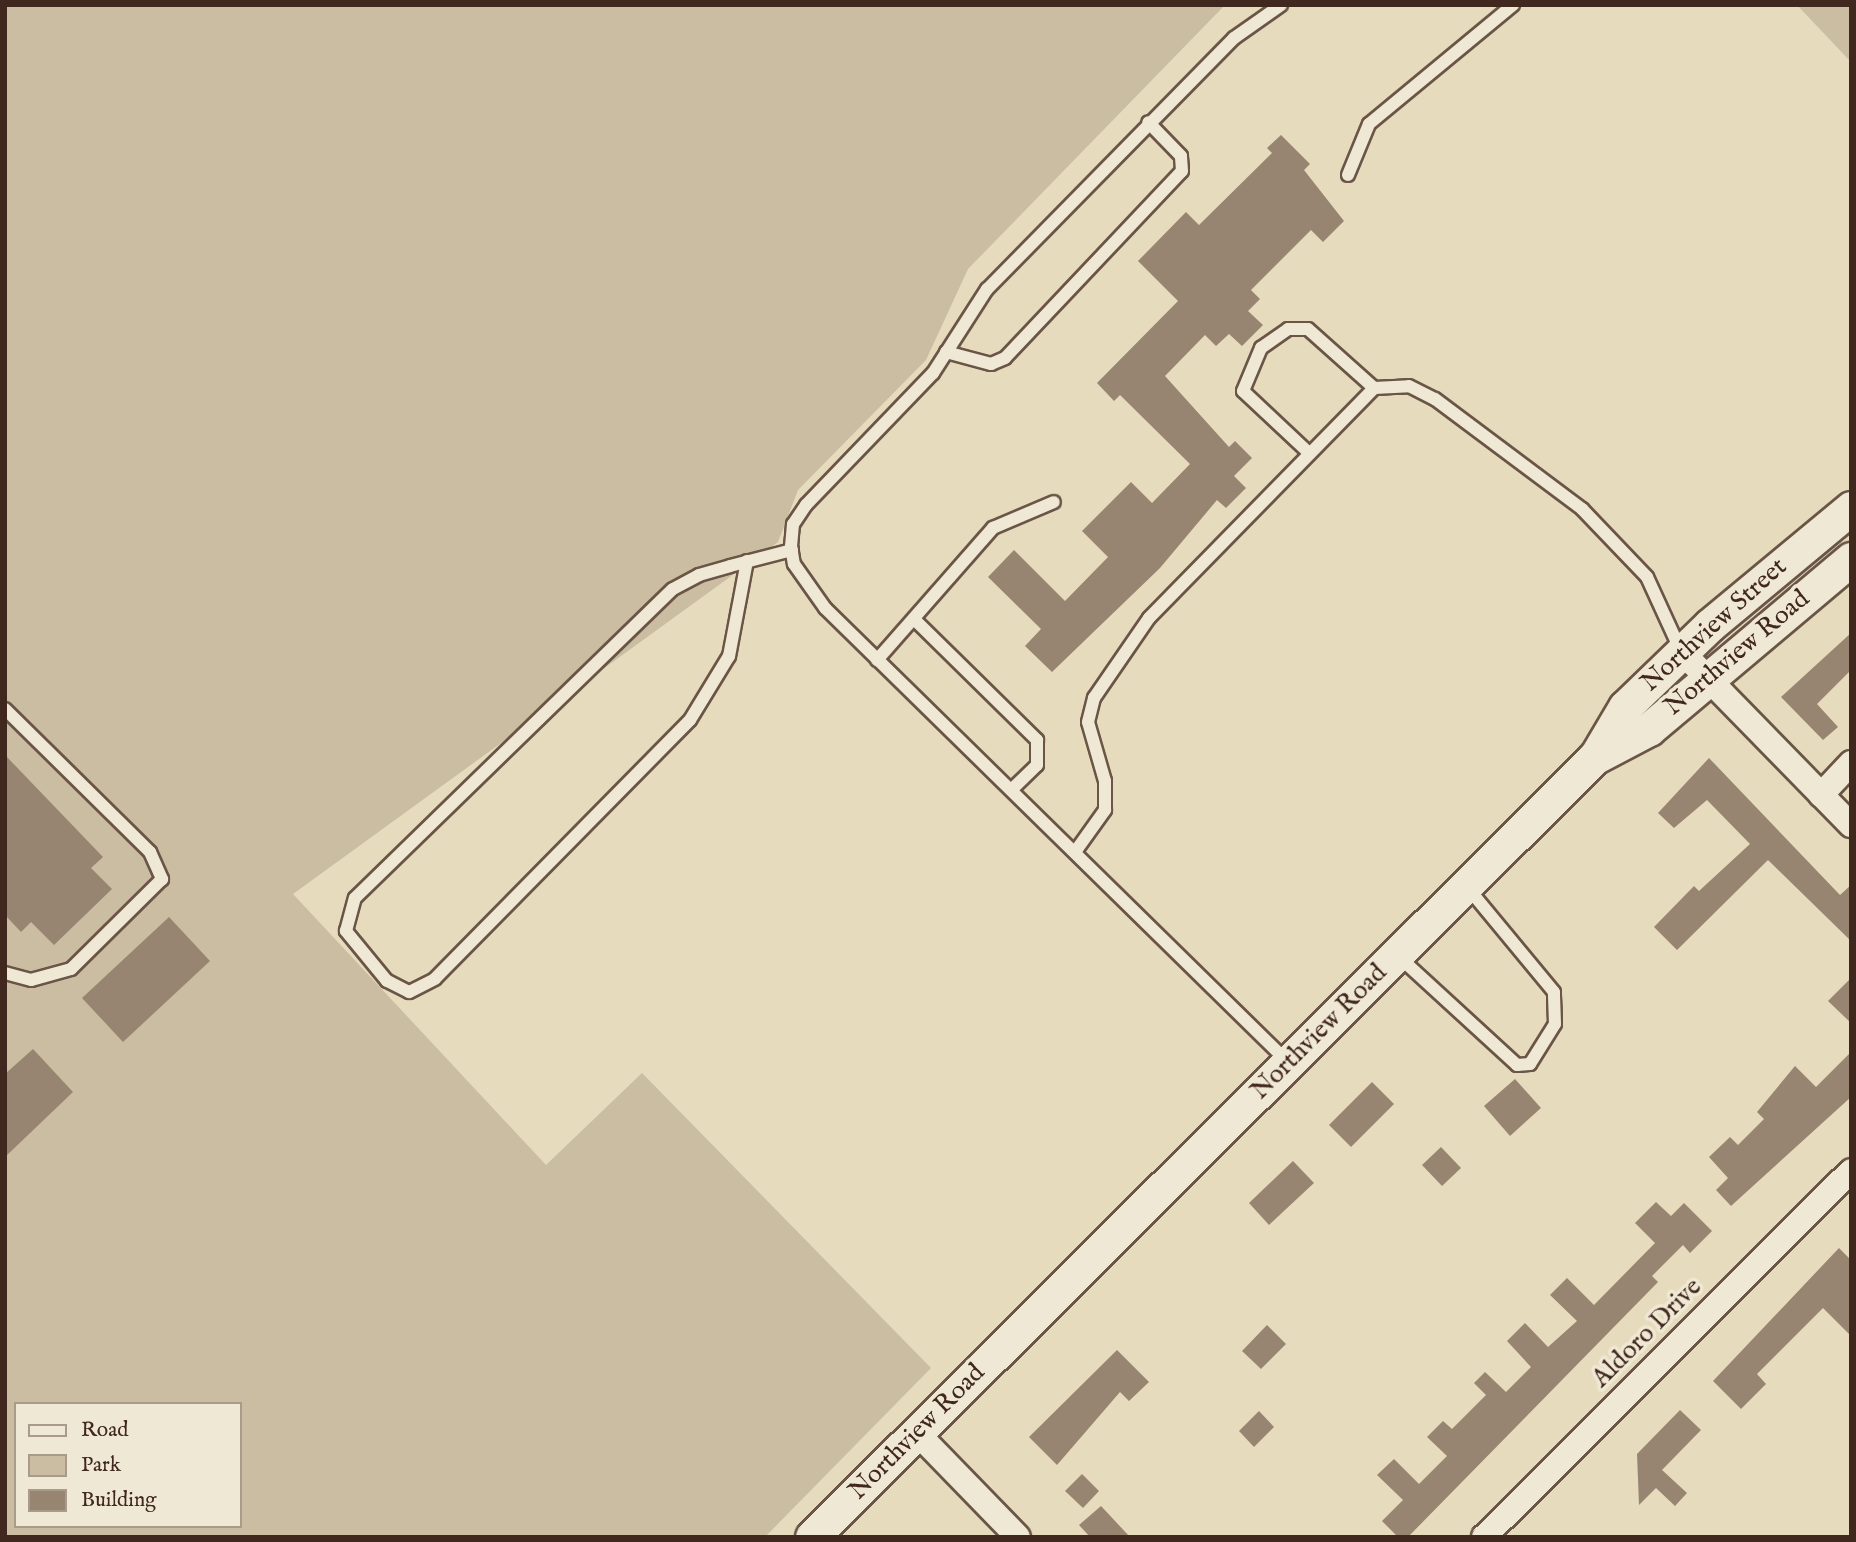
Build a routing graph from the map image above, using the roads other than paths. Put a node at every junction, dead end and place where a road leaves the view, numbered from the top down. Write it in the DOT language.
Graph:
graph roads {
  1 [pos="1281,5"];
  2 [pos="1513,5"];
  3 [pos="1148,122"];
  4 [pos="1348,175"];
  5 [pos="946,352"];
  6 [pos="1374,388"];
  7 [pos="1308,452"];
  8 [pos="1054,502"];
  9 [pos="1851,508"];
  10 [pos="792,550"];
  11 [pos="1851,558"];
  12 [pos="747,561"];
  13 [pos="916,621"];
  14 [pos="1682,652"];
  15 [pos="877,660"];
  16 [pos="1706,679"];
  17 [pos="5,709"];
  18 [pos="1594,758"];
  19 [pos="1851,763"];
  20 [pos="1012,789"];
  21 [pos="1821,795"];
  22 [pos="1851,825"];
  23 [pos="1075,852"];
  24 [pos="1466,886"];
  25 [pos="1396,955"];
  26 [pos="5,973"];
  27 [pos="1288,1063"];
  28 [pos="1851,1171"];
  29 [pos="916,1432"];
  30 [pos="813,1537"];
  31 [pos="1018,1537"];
  32 [pos="1484,1537"];
  1 -- 3 [label="lane"];
  2 -- 4 [label="lane"];
  3 -- 5 [label="lane"];
  3 -- 5 [label="lane"];
  5 -- 10 [label="lane"];
  6 -- 7 [label="lane"];
  6 -- 7 [label="lane"];
  6 -- 14 [label="lane"];
  7 -- 23 [label="lane"];
  8 -- 13 [label="lane"];
  9 -- 14 [label="street, Northview Street"];
  10 -- 12 [label="lane"];
  10 -- 15 [label="lane"];
  11 -- 16 [label="street, Northview Road"];
  12 -- 12 [label="lane"];
  13 -- 15 [label="lane"];
  13 -- 20 [label="lane"];
  14 -- 16 [label="street"];
  14 -- 18 [label="street, Northview Street"];
  15 -- 20 [label="lane"];
  16 -- 18 [label="street, Northview Road"];
  16 -- 21 [label="street"];
  17 -- 26 [label="lane"];
  18 -- 24 [label="street, Northview Road"];
  19 -- 21 [label="street"];
  20 -- 23 [label="lane"];
  21 -- 22 [label="street"];
  23 -- 27 [label="lane"];
  24 -- 25 [label="street, Northview Road"];
  24 -- 25 [label="lane"];
  25 -- 27 [label="street, Northview Road"];
  27 -- 29 [label="street, Northview Road"];
  28 -- 32 [label="street, Aldoro Drive"];
  29 -- 30 [label="street, Northview Road"];
  29 -- 31 [label="street"];
}
